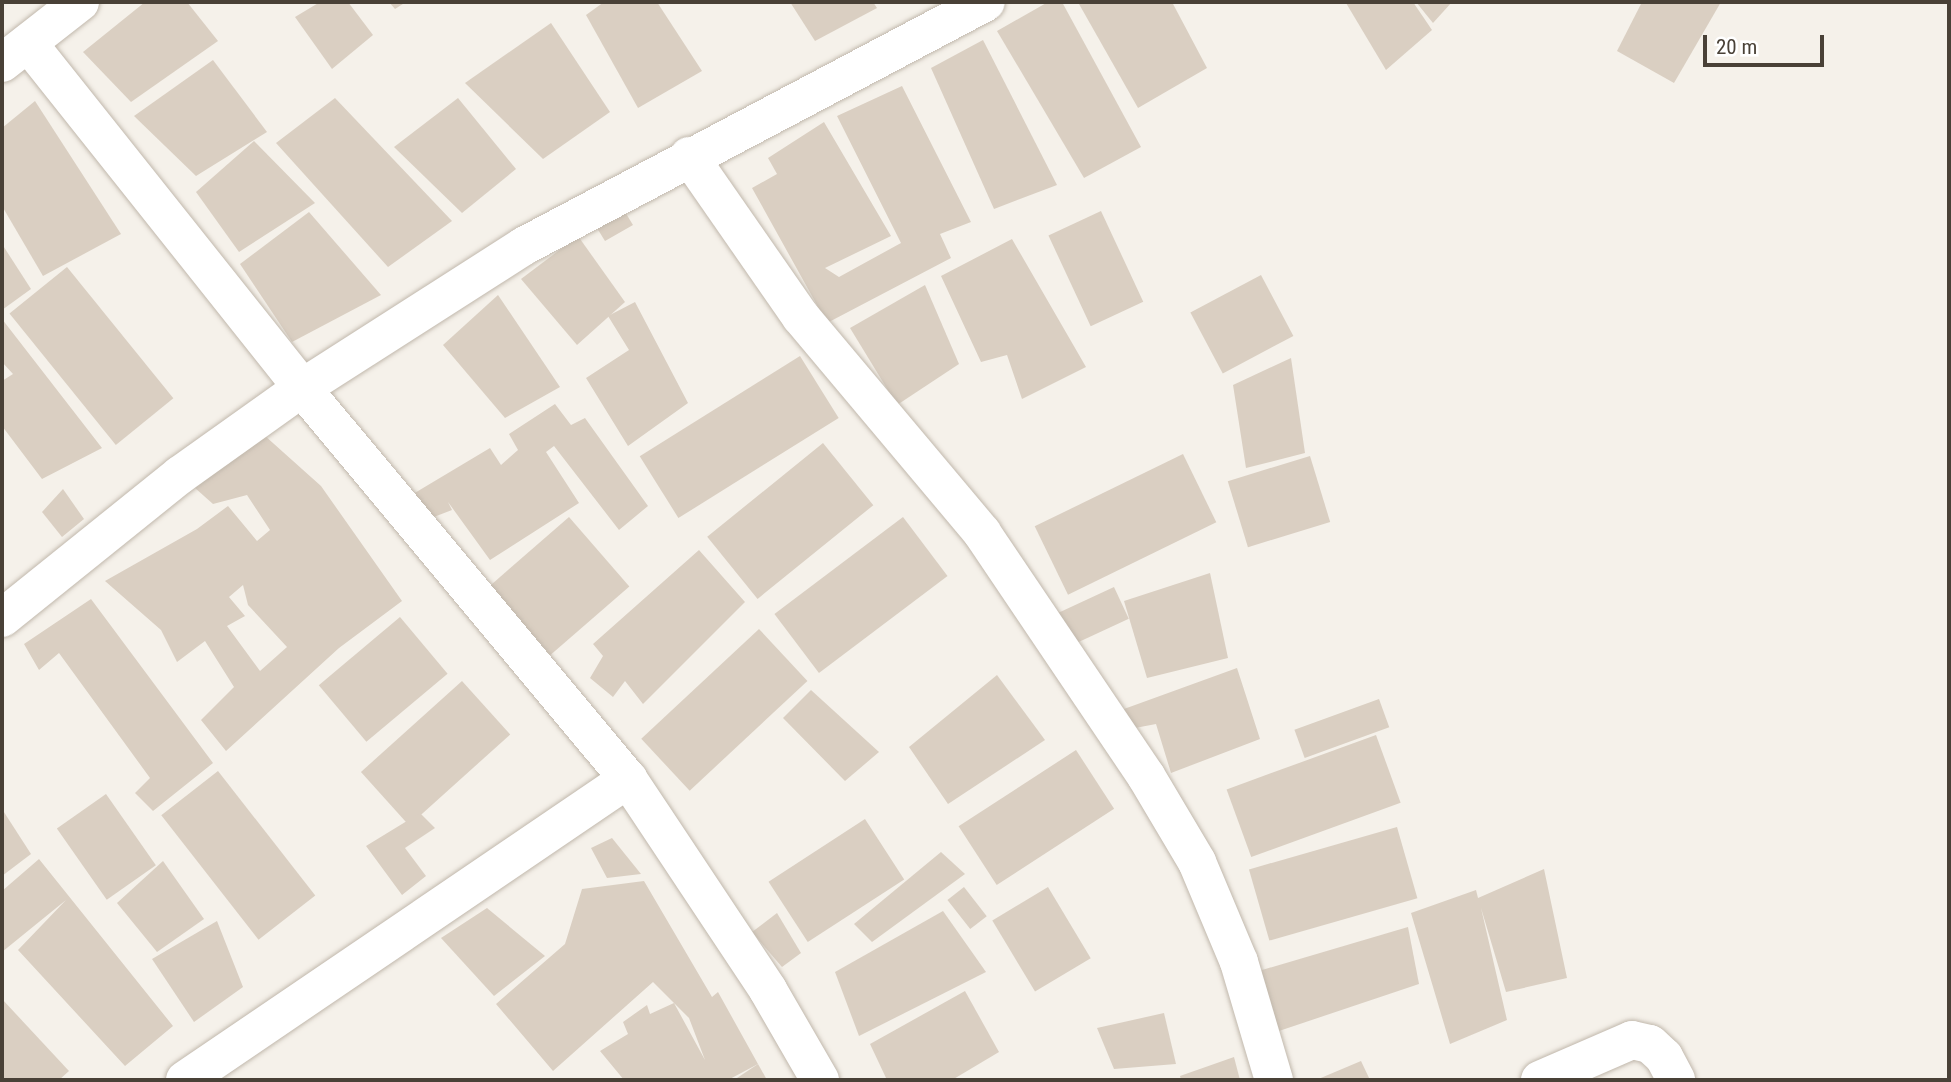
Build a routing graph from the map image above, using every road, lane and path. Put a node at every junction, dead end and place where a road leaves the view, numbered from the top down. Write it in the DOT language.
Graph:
graph roads {
  1 [pos="80,2"];
  2 [pos="986,2"];
  3 [pos="15,53"];
  4 [pos="689,156"];
  5 [pos="302,388"];
  6 [pos="2,618"];
  7 [pos="628,779"];
  8 [pos="185,1080"];
  9 [pos="820,1080"];
  10 [pos="1274,1080"];
  11 [pos="1540,1080"];
  12 [pos="1676,1080"];
  1 -- 3 [label="street"];
  2 -- 4 [label="street"];
  3 -- 5 [label="street"];
  4 -- 5 [label="street"];
  4 -- 10 [label="street"];
  5 -- 6 [label="street"];
  5 -- 7 [label="street"];
  7 -- 8 [label="street"];
  7 -- 9 [label="street"];
  11 -- 12 [label="street"];
}
